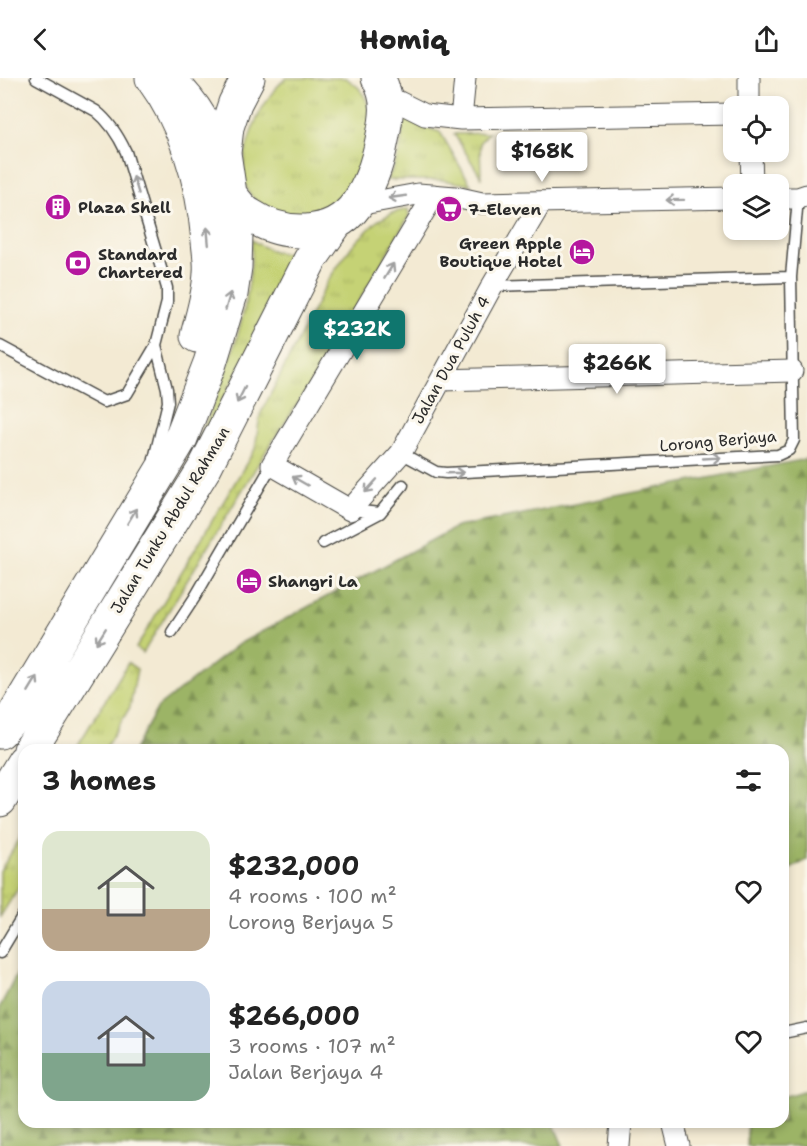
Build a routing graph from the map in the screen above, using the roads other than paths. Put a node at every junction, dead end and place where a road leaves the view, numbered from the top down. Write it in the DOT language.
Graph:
graph roads {
  1 [pos="36,78"];
  2 [pos="152,78"];
  3 [pos="171,78"];
  4 [pos="248,78"];
  5 [pos="465,78"];
  6 [pos="749,78"];
  7 [pos="381,84"];
  8 [pos="749,96"];
  9 [pos="723,114"];
  10 [pos="461,119"];
  11 [pos="228,183"];
  12 [pos="434,195"];
  13 [pos="795,197"];
  14 [pos="723,198"];
  15 [pos="541,203"];
  16 [pos="347,214"];
  17 [pos="791,277"];
  18 [pos="492,286"];
  19 [pos="156,345"];
  20 [pos="0,346"];
  21 [pos="792,371"];
  22 [pos="441,380"];
  23 [pos="181,438"];
  24 [pos="401,453"];
  25 [pos="272,465"];
  26 [pos="403,485"];
  27 [pos="149,489"];
  28 [pos="350,510"];
  29 [pos="380,513"];
  30 [pos="322,543"];
  31 [pos="172,632"];
  32 [pos="0,732"];
  33 [pos="34,744"];
  34 [pos="18,770"];
  35 [pos="0,800"];
  36 [pos="18,923"];
  37 [pos="0,953"];
  38 [pos="807,1028"];
  39 [pos="789,1032"];
  40 [pos="620,1128"];
  41 [pos="674,1128"];
  42 [pos="619,1146"];
  43 [pos="679,1146"];
  19 -- 1 [label="lane, one-way"];
  23 -- 2 [label="main road, one-way"];
  3 -- 11 [label="street"];
  4 -- 11 [label="main road, Jalan Tunku Abdul Rahman"];
  5 -- 10 [label="street"];
  6 -- 8 [label="street"];
  7 -- 10 [label="street"];
  7 -- 16 [label="main road, Jalan Tunku Abdul Rahman"];
  9 -- 10 [label="street"];
  11 -- 16 [label="main road"];
  23 -- 11 [label="main road, Jalan Tunku Abdul Rahman, one-way"];
  12 -- 15 [label="street"];
  12 -- 16 [label="street, one-way"];
  25 -- 12 [label="street, one-way"];
  13 -- 17 [label="lane, Lorong Berjaya"];
  14 -- 15 [label="street, one-way"];
  15 -- 18 [label="street, Jalan Dua Puluh 4"];
  16 -- 33 [label="main road, Jalan Tunku Abdul Rahman, one-way"];
  17 -- 18 [label="lane"];
  17 -- 21 [label="lane, Lorong Berjaya"];
  18 -- 22 [label="street, Jalan Dua Puluh 4"];
  19 -- 20 [label="lane"];
  19 -- 27 [label="lane"];
  21 -- 22 [label="street"];
  24 -- 21 [label="lane, Lorong Berjaya, one-way"];
  22 -- 24 [label="street, Jalan Dua Puluh 4"];
  23 -- 27 [label="main road, Jalan Tunku Abdul Rahman"];
  24 -- 28 [label="street, Jalan Dua Puluh 4, one-way"];
  28 -- 25 [label="street, one-way"];
  25 -- 31 [label="lane"];
  26 -- 29 [label="lane"];
  32 -- 27 [label="main road, Jalan Tunku Abdul Rahman, one-way"];
  28 -- 29 [label="lane"];
  29 -- 30 [label="lane"];
  34 -- 35 [label="main road"];
  36 -- 37 [label="lane"];
  38 -- 39 [label="lane"];
  40 -- 42 [label="street"];
  41 -- 43 [label="street"];
}
